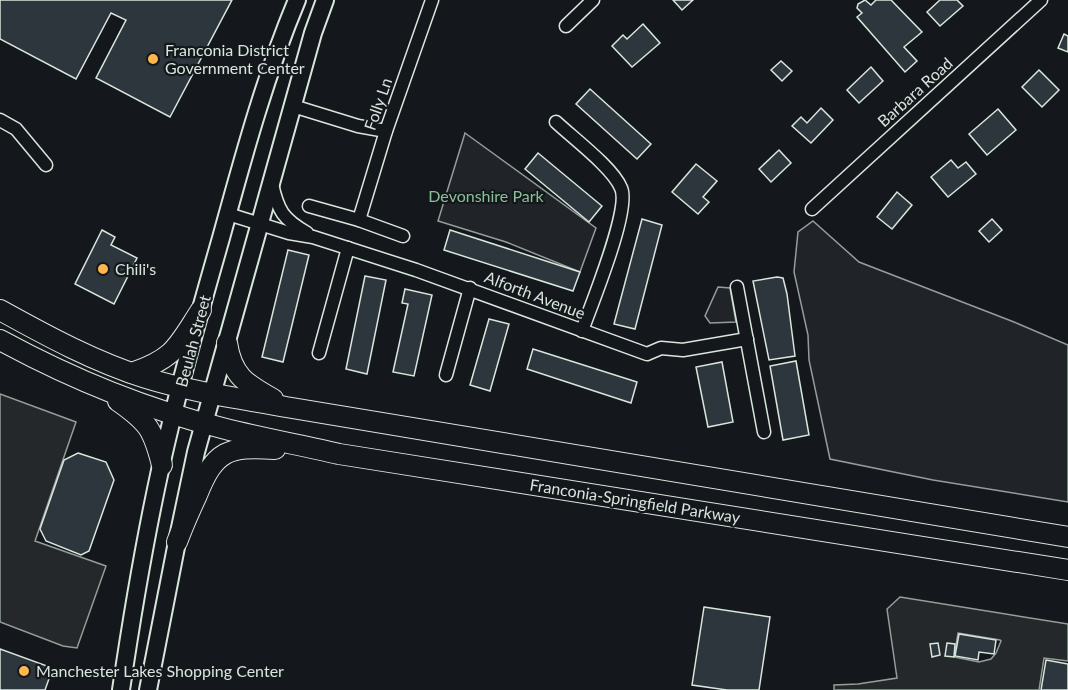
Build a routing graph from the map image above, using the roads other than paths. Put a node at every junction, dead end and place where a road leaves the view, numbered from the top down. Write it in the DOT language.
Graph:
graph roads {
  1 [pos="297,0"];
  2 [pos="325,0"];
  3 [pos="432,0"];
  4 [pos="593,0"];
  5 [pos="1041,0"];
  6 [pos="566,26"];
  7 [pos="293,106"];
  8 [pos="0,120"];
  9 [pos="556,122"];
  10 [pos="386,131"];
  11 [pos="46,165"];
  12 [pos="271,184"];
  13 [pos="309,206"];
  14 [pos="812,209"];
  15 [pos="228,214"];
  16 [pos="359,220"];
  17 [pos="260,224"];
  18 [pos="403,236"];
  19 [pos="313,237"];
  20 [pos="348,248"];
  21 [pos="737,287"];
  22 [pos="470,288"];
  23 [pos="0,310"];
  24 [pos="201,310"];
  25 [pos="582,331"];
  26 [pos="747,339"];
  27 [pos="0,340"];
  28 [pos="227,343"];
  29 [pos="319,353"];
  30 [pos="132,374"];
  31 [pos="446,375"];
  32 [pos="180,386"];
  33 [pos="98,388"];
  34 [pos="212,393"];
  35 [pos="286,407"];
  36 [pos="173,413"];
  37 [pos="204,423"];
  38 [pos="764,432"];
  39 [pos="339,454"];
  40 [pos="162,465"];
  41 [pos="1068,537"];
  42 [pos="177,542"];
  43 [pos="1068,570"];
  44 [pos="121,690"];
  45 [pos="148,690"];
  1 -- 15 [label="main road, Beulah Street"];
  2 -- 7 [label="main road, Beulah Street"];
  3 -- 10 [label="street, Folly Ln"];
  4 -- 6 [label="street"];
  5 -- 14 [label="street, Barbara Road"];
  7 -- 10 [label="street"];
  7 -- 12 [label="main road, Beulah Street"];
  8 -- 11 [label="street"];
  9 -- 25 [label="street"];
  10 -- 16 [label="street, Folly Ln"];
  12 -- 17 [label="main road, Beulah Street"];
  12 -- 19 [label="street, Alforth Avenue"];
  13 -- 16 [label="street"];
  15 -- 17 [label="street, Alforth Avenue"];
  15 -- 24 [label="main road, Beulah Street"];
  16 -- 18 [label="street"];
  17 -- 19 [label="street, Alforth Avenue"];
  17 -- 28 [label="main road, Beulah Street"];
  19 -- 20 [label="street, Alforth Avenue"];
  20 -- 22 [label="street, Alforth Avenue"];
  20 -- 29 [label="street"];
  21 -- 26 [label="street"];
  22 -- 25 [label="street, Alforth Avenue"];
  22 -- 31 [label="street"];
  23 -- 30 [label="main road"];
  24 -- 30 [label="main road"];
  24 -- 32 [label="main road, Beulah Street"];
  25 -- 26 [label="street, Alforth Avenue"];
  26 -- 38 [label="street"];
  27 -- 33 [label="main road"];
  28 -- 34 [label="main road, Beulah Street"];
  28 -- 35 [label="main road"];
  30 -- 32 [label="main road"];
  32 -- 34 [label="main road"];
  32 -- 36 [label="main road, Beulah Street"];
  33 -- 36 [label="main road, Franconia-Springfield Parkway"];
  33 -- 40 [label="main road"];
  34 -- 35 [label="main road"];
  34 -- 37 [label="main road, Beulah Street"];
  35 -- 41 [label="main road"];
  36 -- 37 [label="main road, Franconia-Springfield Parkway"];
  36 -- 40 [label="main road, Beulah Street"];
  37 -- 39 [label="main road, Franconia-Springfield Parkway"];
  37 -- 42 [label="main road, Beulah Street"];
  39 -- 42 [label="main road"];
  39 -- 43 [label="main road, Franconia-Springfield Parkway"];
  40 -- 44 [label="main road, Beulah Street"];
  42 -- 45 [label="main road, Beulah Street"];
}
